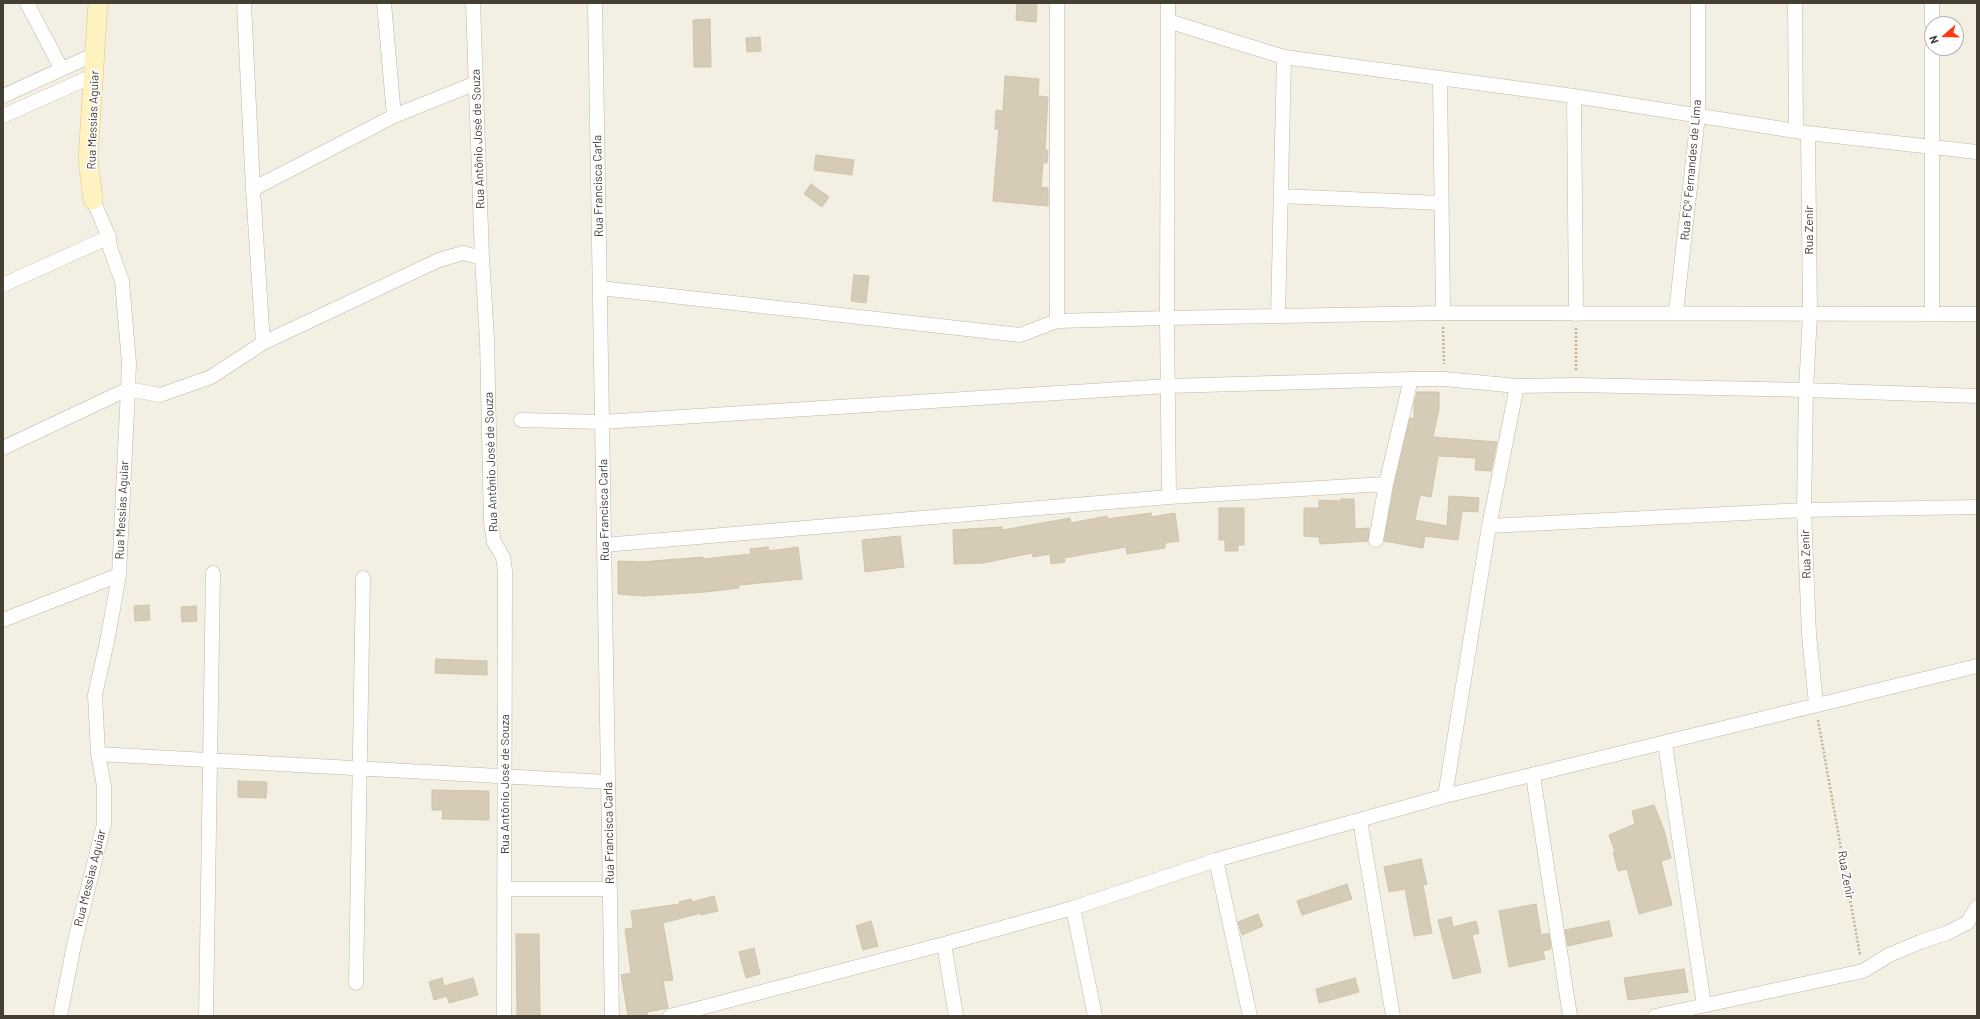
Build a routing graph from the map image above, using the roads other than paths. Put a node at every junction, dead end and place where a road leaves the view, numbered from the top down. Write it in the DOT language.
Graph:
graph roads {
  1 [pos="27,3"];
  2 [pos="98,3"];
  3 [pos="244,3"];
  4 [pos="384,3"];
  5 [pos="473,3"];
  6 [pos="595,3"];
  7 [pos="1057,3"];
  8 [pos="1168,3"];
  9 [pos="1698,3"];
  10 [pos="1795,3"];
  11 [pos="1932,3"];
  12 [pos="1932,16"];
  13 [pos="1168,21"];
  14 [pos="95,54"];
  15 [pos="1932,56"];
  16 [pos="1284,57"];
  17 [pos="61,68"];
  18 [pos="94,75"];
  19 [pos="1440,78"];
  20 [pos="476,83"];
  21 [pos="3,96"];
  22 [pos="1574,96"];
  23 [pos="3,116"];
  24 [pos="394,116"];
  25 [pos="1698,116"];
  26 [pos="1802,132"];
  27 [pos="1933,147"];
  28 [pos="1977,152"];
  29 [pos="253,188"];
  30 [pos="1281,196"];
  31 [pos="93,200"];
  32 [pos="1441,204"];
  33 [pos="109,237"];
  34 [pos="482,258"];
  35 [pos="3,285"];
  36 [pos="600,288"];
  37 [pos="1676,312"];
  38 [pos="1443,313"];
  39 [pos="1932,313"];
  40 [pos="1576,314"];
  41 [pos="1810,314"];
  42 [pos="1977,314"];
  43 [pos="1278,316"];
  44 [pos="1167,318"];
  45 [pos="1057,322"];
  46 [pos="263,343"];
  47 [pos="1411,379"];
  48 [pos="1168,386"];
  49 [pos="1517,386"];
  50 [pos="128,389"];
  51 [pos="1806,390"];
  52 [pos="1977,396"];
  53 [pos="521,420"];
  54 [pos="602,422"];
  55 [pos="3,448"];
  56 [pos="1386,484"];
  57 [pos="1169,497"];
  58 [pos="1977,507"];
  59 [pos="1804,510"];
  60 [pos="1490,526"];
  61 [pos="1376,540"];
  62 [pos="604,545"];
  63 [pos="213,573"];
  64 [pos="119,575"];
  65 [pos="363,578"];
  66 [pos="3,620"];
  67 [pos="1977,666"];
  68 [pos="1816,704"];
  69 [pos="1665,744"];
  70 [pos="98,754"];
  71 [pos="210,760"];
  72 [pos="360,768"];
  73 [pos="1533,776"];
  74 [pos="505,777"];
  75 [pos="608,782"];
  76 [pos="1445,796"];
  77 [pos="1360,820"];
  78 [pos="1216,860"];
  79 [pos="504,889"];
  80 [pos="610,889"];
  81 [pos="1977,907"];
  82 [pos="1073,908"];
  83 [pos="944,944"];
  84 [pos="356,983"];
  85 [pos="1704,1005"];
  86 [pos="60,1016"];
  87 [pos="206,1016"];
  88 [pos="504,1016"];
  89 [pos="612,1016"];
  90 [pos="670,1016"];
  91 [pos="956,1016"];
  92 [pos="1095,1016"];
  93 [pos="1250,1016"];
  94 [pos="1393,1016"];
  95 [pos="1570,1016"];
  96 [pos="1655,1016"];
  1 -- 17 [label="street"];
  2 -- 14 [label="street, Rua Messias Aguiar"];
  3 -- 29 [label="street"];
  4 -- 24 [label="street"];
  5 -- 20 [label="street, Rua Antônio José de Souza"];
  6 -- 36 [label="street, Rua Francisca Carla"];
  7 -- 45 [label="street"];
  8 -- 13 [label="street"];
  9 -- 25 [label="street, Rua FCº Fernandes de Lima"];
  10 -- 26 [label="street, Rua Zenir"];
  11 -- 12 [label="street"];
  13 -- 16 [label="street"];
  13 -- 44 [label="street"];
  14 -- 17 [label="street"];
  14 -- 18 [label="street, Rua Messias Aguiar"];
  15 -- 27 [label="street"];
  16 -- 19 [label="street"];
  16 -- 30 [label="street"];
  17 -- 21 [label="street"];
  18 -- 23 [label="street"];
  18 -- 31 [label="street, Rua Messias Aguiar"];
  19 -- 22 [label="street"];
  19 -- 32 [label="street"];
  20 -- 24 [label="street"];
  20 -- 34 [label="street, Rua Antônio José de Souza"];
  22 -- 25 [label="street"];
  22 -- 40 [label="street"];
  24 -- 29 [label="street"];
  25 -- 26 [label="street"];
  25 -- 37 [label="street, Rua FCº Fernandes de Lima"];
  26 -- 27 [label="street"];
  26 -- 41 [label="street, Rua Zenir"];
  27 -- 28 [label="street"];
  27 -- 39 [label="street"];
  29 -- 46 [label="street"];
  30 -- 32 [label="street"];
  30 -- 43 [label="street"];
  31 -- 33 [label="street, Rua Messias Aguiar"];
  32 -- 38 [label="street"];
  33 -- 35 [label="street"];
  33 -- 50 [label="street, Rua Messias Aguiar"];
  34 -- 46 [label="street"];
  34 -- 74 [label="street, Rua Antônio José de Souza"];
  36 -- 45 [label="street"];
  36 -- 54 [label="street, Rua Francisca Carla"];
  37 -- 40 [label="street"];
  37 -- 41 [label="street"];
  38 -- 40 [label="street"];
  38 -- 43 [label="street"];
  39 -- 41 [label="street"];
  39 -- 42 [label="street"];
  41 -- 51 [label="street, Rua Zenir"];
  43 -- 44 [label="street"];
  44 -- 45 [label="street"];
  44 -- 48 [label="street"];
  46 -- 50 [label="street"];
  47 -- 48 [label="street"];
  47 -- 49 [label="street"];
  47 -- 56 [label="street"];
  48 -- 54 [label="street"];
  48 -- 57 [label="street"];
  49 -- 51 [label="street"];
  49 -- 60 [label="street"];
  50 -- 55 [label="street"];
  50 -- 64 [label="street, Rua Messias Aguiar"];
  51 -- 52 [label="street"];
  51 -- 59 [label="street, Rua Zenir"];
  53 -- 54 [label="street"];
  54 -- 62 [label="street, Rua Francisca Carla"];
  56 -- 57 [label="street"];
  56 -- 61 [label="street"];
  57 -- 62 [label="street"];
  58 -- 59 [label="street"];
  59 -- 60 [label="street"];
  59 -- 68 [label="street, Rua Zenir"];
  60 -- 76 [label="street"];
  62 -- 75 [label="street, Rua Francisca Carla"];
  63 -- 71 [label="street"];
  64 -- 66 [label="street"];
  64 -- 70 [label="street, Rua Messias Aguiar"];
  65 -- 72 [label="street"];
  67 -- 68 [label="street"];
  68 -- 69 [label="street"];
  69 -- 73 [label="street"];
  69 -- 85 [label="street"];
  70 -- 71 [label="street"];
  70 -- 86 [label="street, Rua Messias Aguiar"];
  71 -- 72 [label="street"];
  71 -- 87 [label="street"];
  72 -- 74 [label="street"];
  72 -- 84 [label="street"];
  73 -- 76 [label="street"];
  73 -- 95 [label="street"];
  74 -- 75 [label="street"];
  74 -- 79 [label="street, Rua Antônio José de Souza"];
  75 -- 80 [label="street, Rua Francisca Carla"];
  76 -- 77 [label="street"];
  77 -- 78 [label="street"];
  77 -- 94 [label="street"];
  78 -- 82 [label="street"];
  78 -- 93 [label="street"];
  79 -- 80 [label="street"];
  79 -- 88 [label="street, Rua Antônio José de Souza"];
  80 -- 89 [label="street, Rua Francisca Carla"];
  81 -- 85 [label="street"];
  82 -- 83 [label="street"];
  82 -- 92 [label="street"];
  83 -- 90 [label="street"];
  83 -- 91 [label="street"];
  85 -- 96 [label="street"];
}
